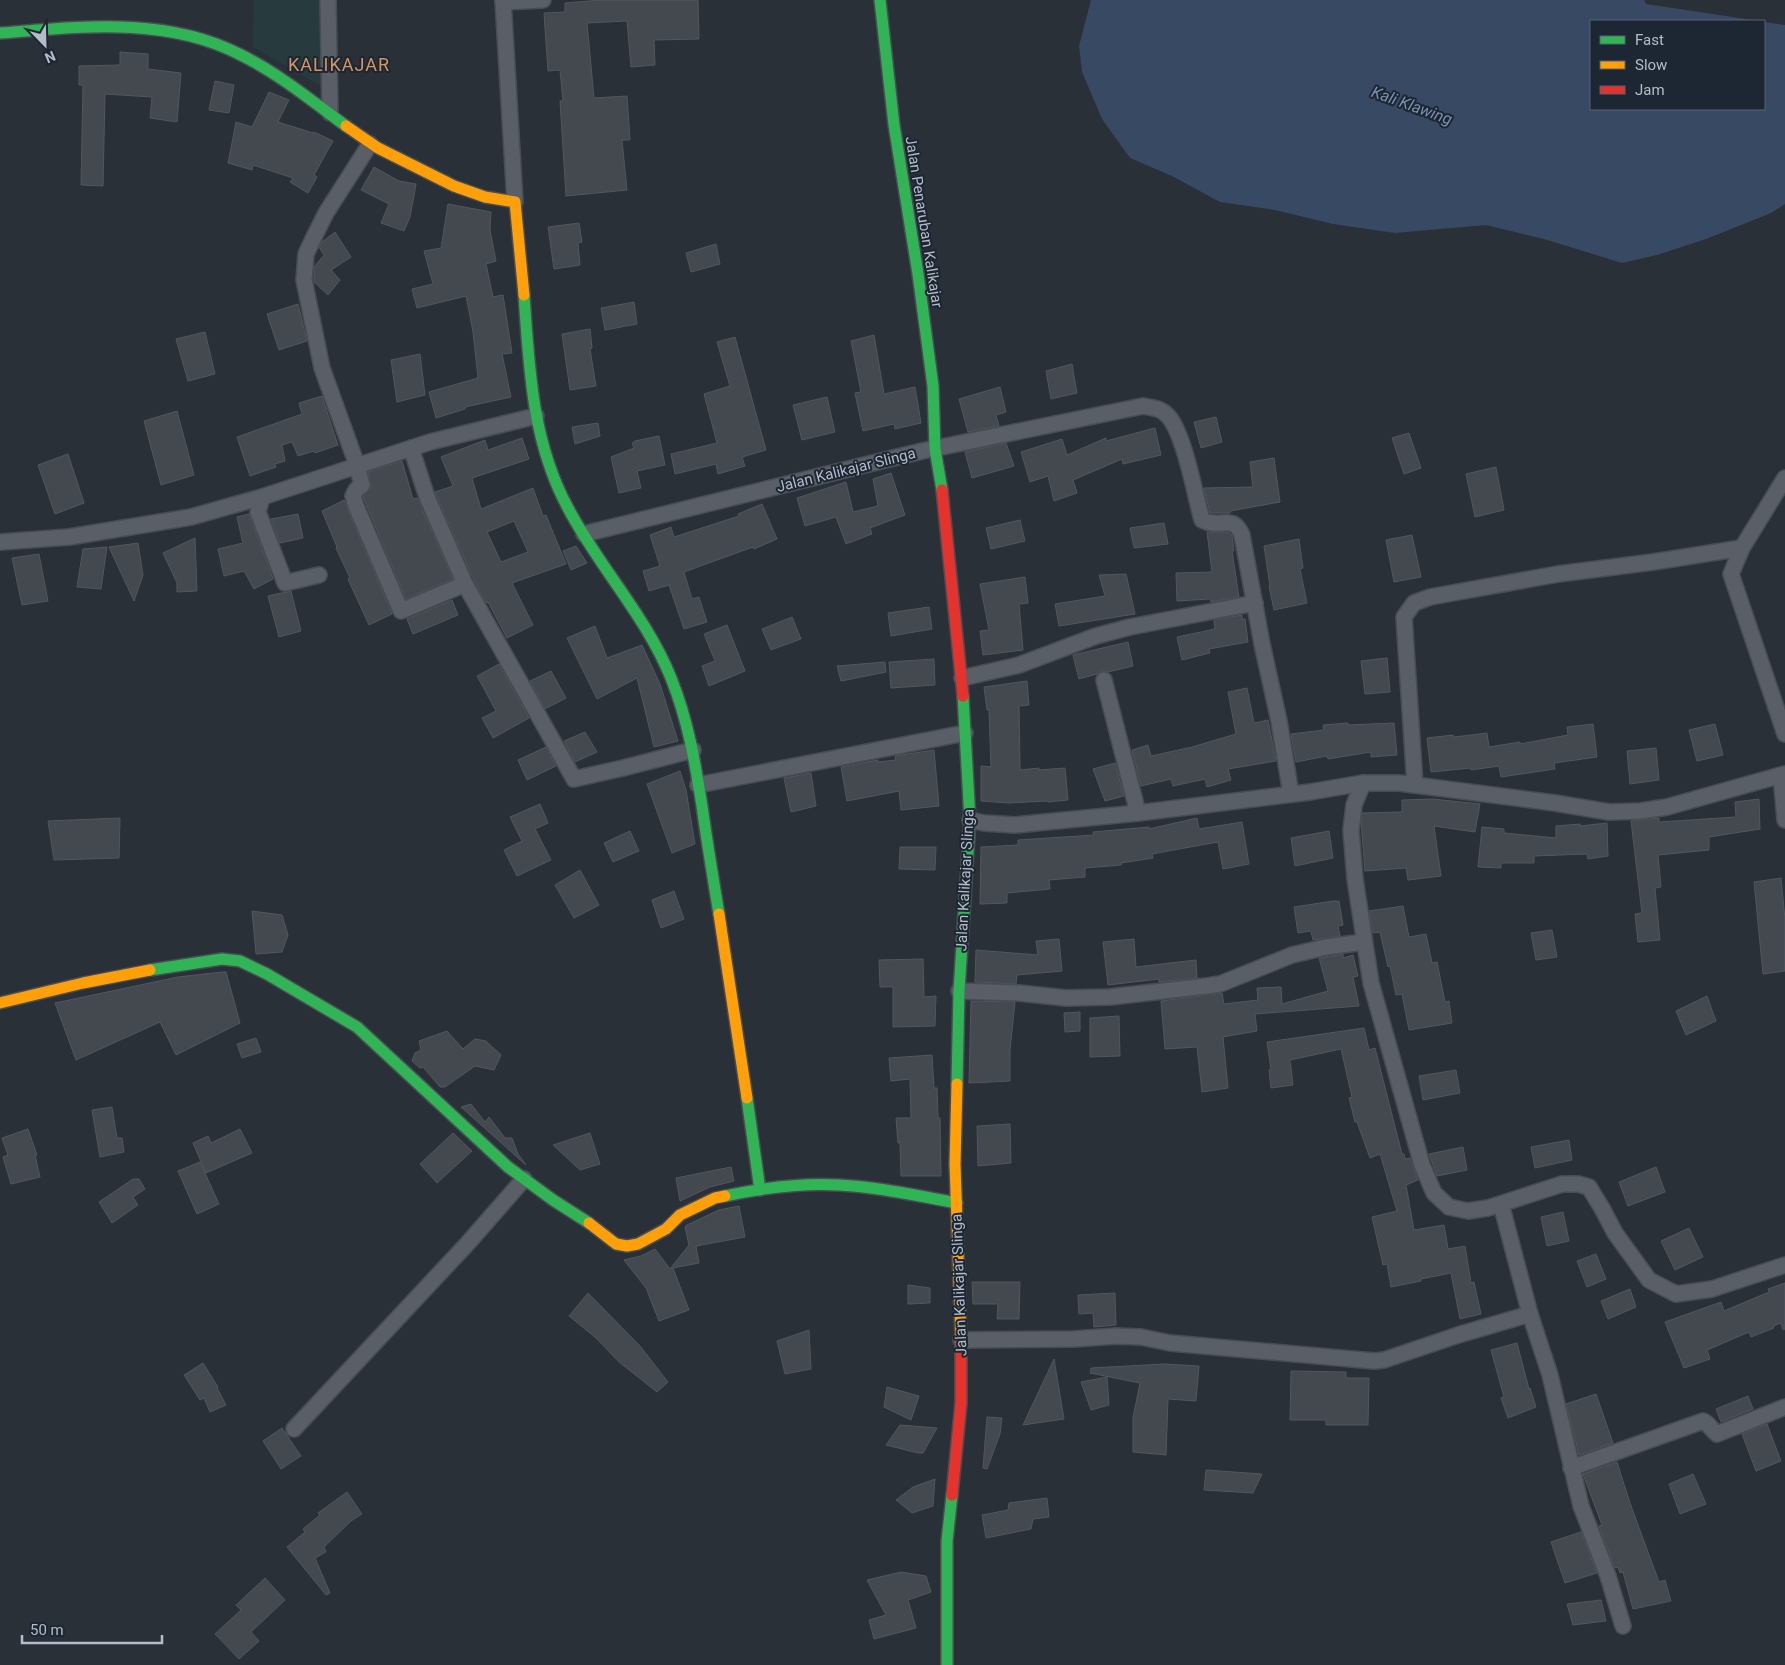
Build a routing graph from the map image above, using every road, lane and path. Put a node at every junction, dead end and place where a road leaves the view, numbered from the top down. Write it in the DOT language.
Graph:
graph roads {
  1 [pos="328,0"];
  2 [pos="543,0"];
  3 [pos="880,0"];
  4 [pos="511,1"];
  5 [pos="0,33"];
  6 [pos="330,112"];
  7 [pos="370,144"];
  8 [pos="515,202"];
  9 [pos="536,416"];
  10 [pos="411,448"];
  11 [pos="934,449"];
  12 [pos="357,465"];
  13 [pos="1785,478"];
  14 [pos="262,497"];
  15 [pos="586,534"];
  16 [pos="0,542"];
  17 [pos="1742,548"];
  18 [pos="319,575"];
  19 [pos="465,584"];
  20 [pos="1255,603"];
  21 [pos="962,678"];
  22 [pos="1104,680"];
  23 [pos="965,733"];
  24 [pos="1785,734"];
  25 [pos="693,750"];
  26 [pos="1783,774"];
  27 [pos="1363,783"];
  28 [pos="1415,784"];
  29 [pos="698,785"];
  30 [pos="1291,794"];
  31 [pos="1138,813"];
  32 [pos="970,820"];
  33 [pos="1785,820"];
  34 [pos="1364,942"];
  35 [pos="959,991"];
  36 [pos="0,1002"];
  37 [pos="524,1179"];
  38 [pos="760,1190"];
  39 [pos="956,1203"];
  40 [pos="1501,1204"];
  41 [pos="1785,1265"];
  42 [pos="1530,1314"];
  43 [pos="961,1340"];
  44 [pos="1785,1407"];
  45 [pos="294,1429"];
  46 [pos="1571,1468"];
  47 [pos="1623,1626"];
  48 [pos="947,1665"];
  1 -- 6 [label="street"];
  2 -- 4 [label="street"];
  3 -- 11 [label="street, Jalan Penaruban Kalikajar"];
  4 -- 8 [label="street"];
  5 -- 6 [label="street"];
  6 -- 7 [label="street"];
  7 -- 8 [label="street"];
  7 -- 12 [label="street"];
  8 -- 9 [label="street"];
  9 -- 10 [label="street"];
  9 -- 15 [label="street"];
  10 -- 12 [label="street"];
  10 -- 19 [label="street"];
  11 -- 15 [label="street, Jalan Kalikajar Slinga"];
  11 -- 20 [label="street"];
  11 -- 21 [label="street, Jalan Kalikajar Slinga"];
  12 -- 14 [label="street"];
  12 -- 19 [label="street"];
  13 -- 17 [label="street"];
  14 -- 16 [label="street"];
  14 -- 18 [label="street"];
  15 -- 25 [label="street"];
  17 -- 24 [label="street"];
  17 -- 28 [label="street"];
  19 -- 25 [label="street"];
  20 -- 21 [label="street"];
  20 -- 30 [label="street"];
  21 -- 23 [label="street, Jalan Kalikajar Slinga"];
  22 -- 31 [label="street"];
  23 -- 29 [label="street"];
  23 -- 32 [label="street, Jalan Kalikajar Slinga"];
  25 -- 29 [label="street"];
  26 -- 28 [label="street"];
  26 -- 33 [label="street"];
  27 -- 28 [label="street"];
  27 -- 30 [label="street"];
  27 -- 34 [label="street"];
  29 -- 38 [label="street"];
  30 -- 31 [label="street"];
  31 -- 32 [label="street"];
  32 -- 35 [label="street, Jalan Kalikajar Slinga"];
  34 -- 35 [label="street"];
  34 -- 40 [label="street"];
  35 -- 39 [label="street, Jalan Kalikajar Slinga"];
  36 -- 37 [label="street"];
  37 -- 38 [label="street"];
  37 -- 45 [label="street"];
  38 -- 39 [label="street"];
  39 -- 43 [label="street, Jalan Kalikajar Slinga"];
  40 -- 41 [label="street"];
  40 -- 42 [label="street"];
  42 -- 43 [label="street"];
  42 -- 46 [label="street"];
  43 -- 48 [label="street, Jalan Kalikajar Slinga"];
  44 -- 46 [label="street"];
  46 -- 47 [label="street"];
}
